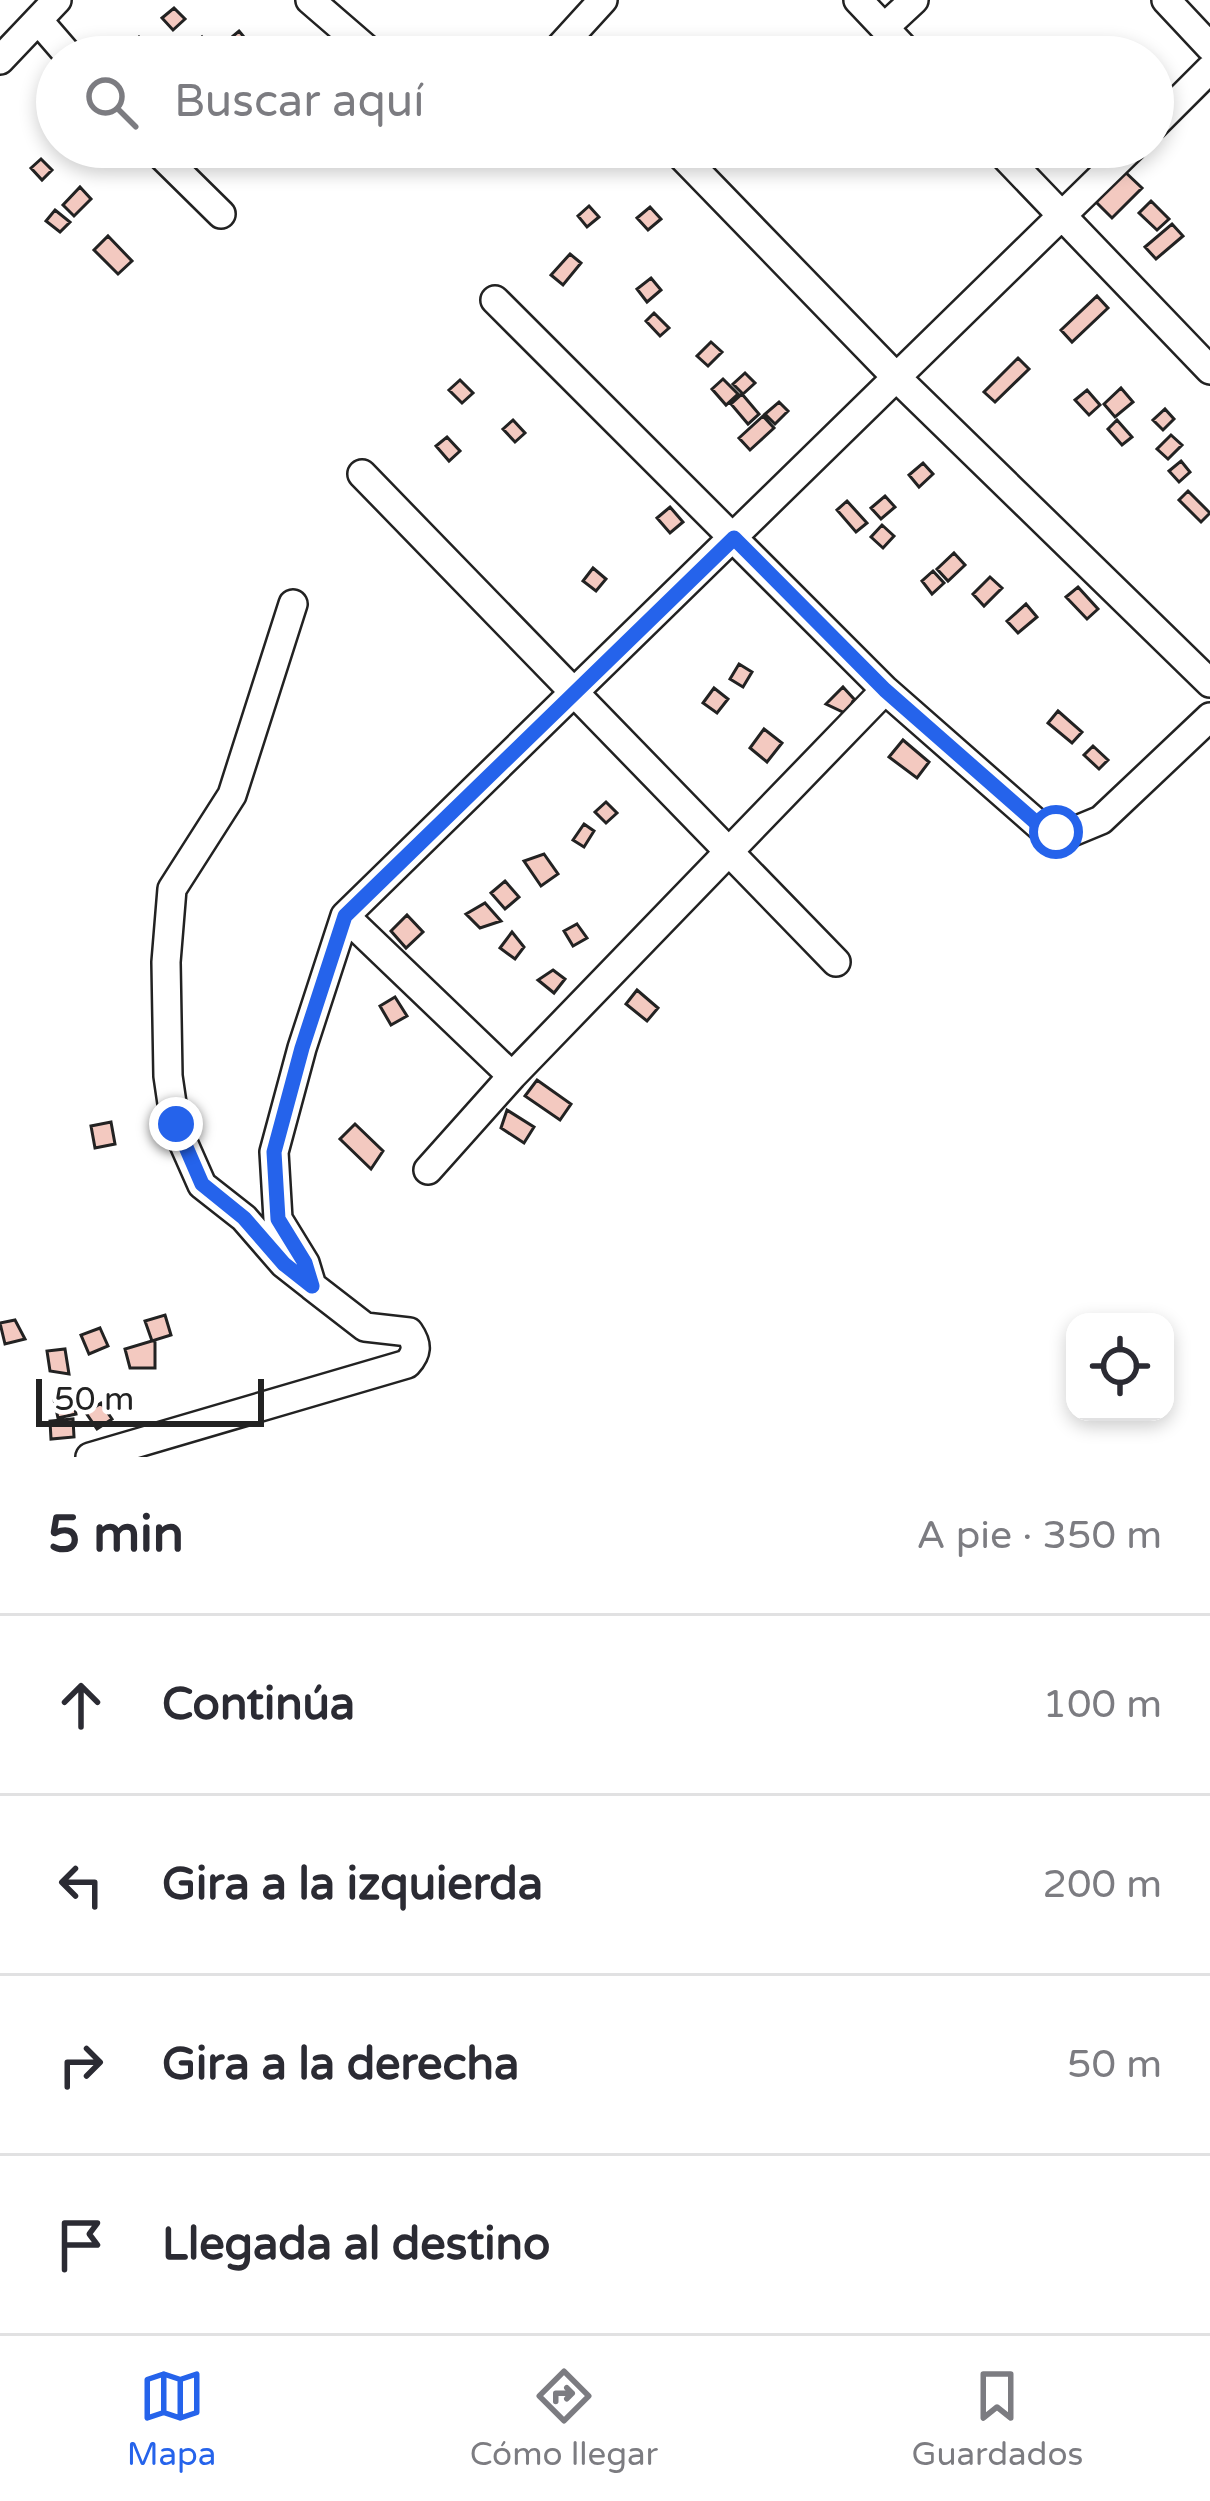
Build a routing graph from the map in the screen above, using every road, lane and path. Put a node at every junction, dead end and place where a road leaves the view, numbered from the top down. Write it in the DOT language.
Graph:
graph roads {
  1 [pos="310,0"];
  2 [pos="603,0"];
  3 [pos="859,0"];
  4 [pos="914,0"];
  5 [pos="1166,0"];
  6 [pos="48,10"];
  7 [pos="885,27"];
  8 [pos="352,36"];
  9 [pos="570,36"];
  10 [pos="893,36"];
  11 [pos="1210,47"];
  12 [pos="0,60"];
  13 [pos="1210,69"];
  14 [pos="1174,105"];
  15 [pos="174,168"];
  16 [pos="693,168"];
  17 [pos="1016,168"];
  18 [pos="1111,168"];
  19 [pos="221,214"];
  20 [pos="1062,218"];
  21 [pos="495,300"];
  22 [pos="1210,370"];
  23 [pos="898,379"];
  24 [pos="362,474"];
  25 [pos="734,538"];
  26 [pos="293,604"];
  27 [pos="1210,683"];
  28 [pos="885,690"];
  29 [pos="575,694"];
  30 [pos="1210,717"];
  31 [pos="730,853"];
  32 [pos="345,916"];
  33 [pos="836,962"];
  34 [pos="512,1076"];
  35 [pos="428,1170"];
  36 [pos="312,1286"];
  37 [pos="90,1457"];
  1 -- 8 [label="street"];
  2 -- 9 [label="street"];
  3 -- 7 [label="street"];
  4 -- 7 [label="street"];
  5 -- 11 [label="street"];
  6 -- 12 [label="street"];
  7 -- 10 [label="street"];
  13 -- 14 [label="street"];
  15 -- 19 [label="street"];
  16 -- 23 [label="street"];
  17 -- 20 [label="street"];
  18 -- 20 [label="street"];
  20 -- 22 [label="street"];
  20 -- 23 [label="street"];
  21 -- 25 [label="street"];
  23 -- 25 [label="street"];
  23 -- 27 [label="street"];
  24 -- 29 [label="street"];
  25 -- 28 [label="street"];
  25 -- 29 [label="street"];
  26 -- 36 [label="street"];
  28 -- 30 [label="street"];
  28 -- 31 [label="street"];
  29 -- 31 [label="street"];
  29 -- 32 [label="street"];
  31 -- 33 [label="street"];
  31 -- 34 [label="street"];
  32 -- 34 [label="street"];
  32 -- 36 [label="street"];
  34 -- 35 [label="street"];
  36 -- 37 [label="street"];
}
